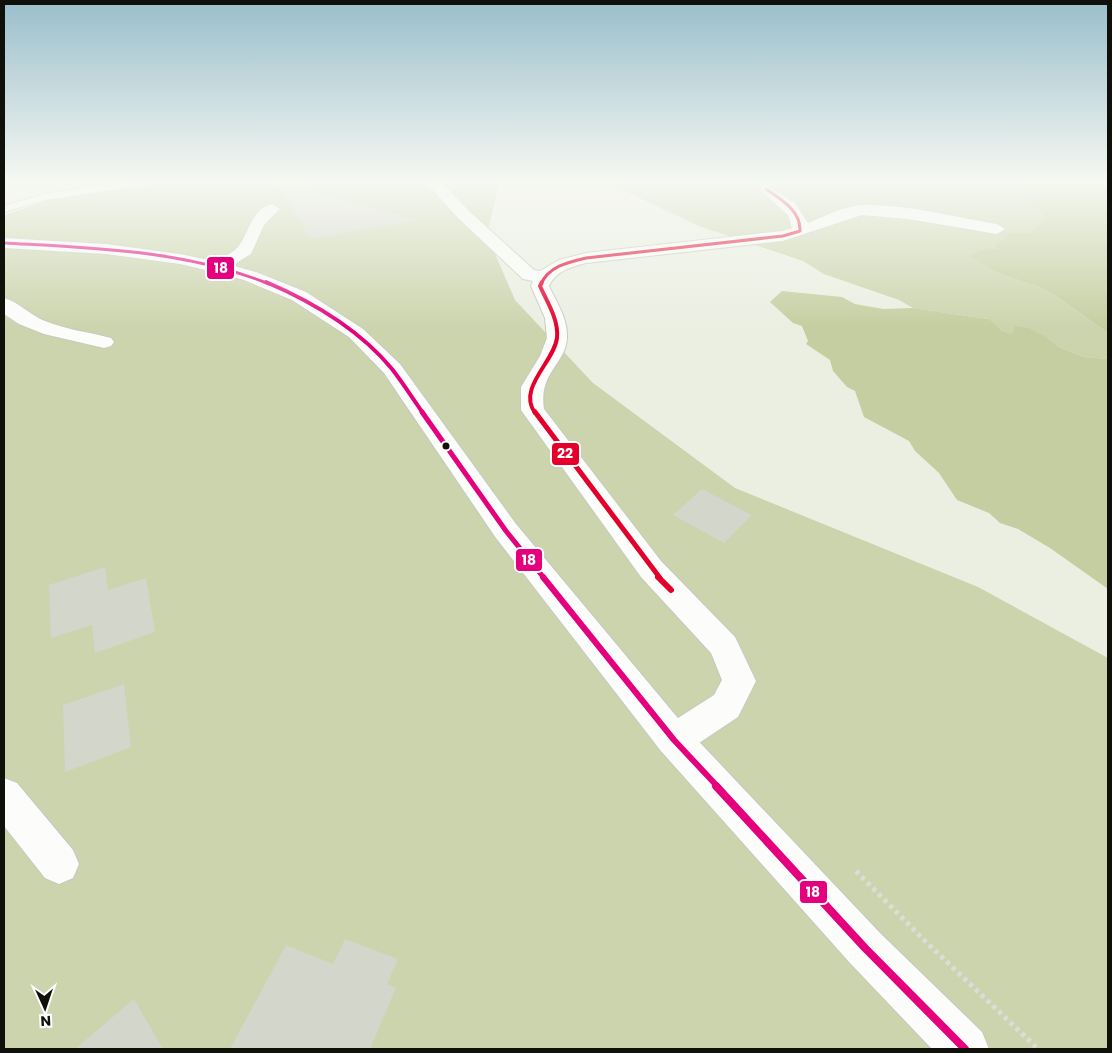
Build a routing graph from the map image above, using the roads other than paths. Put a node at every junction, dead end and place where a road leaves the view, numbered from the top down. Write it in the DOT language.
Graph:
graph roads {
  1 [pos="254,230"];
  2 [pos="480,230"];
  3 [pos="800,231"];
  4 [pos="4,243"];
  5 [pos="217,267"];
  6 [pos="543,277"];
  7 [pos="4,304"];
  8 [pos="104,342"];
  9 [pos="674,740"];
  10 [pos="4,796"];
  11 [pos="59,864"];
  12 [pos="965,1049"];
  1 -- 5 [label="street"];
  2 -- 6 [label="street"];
  3 -- 6 [label="street"];
  4 -- 5 [label="street"];
  5 -- 9 [label="street"];
  6 -- 9 [label="street"];
  7 -- 8 [label="street"];
  9 -- 12 [label="street"];
  10 -- 11 [label="street"];
}
